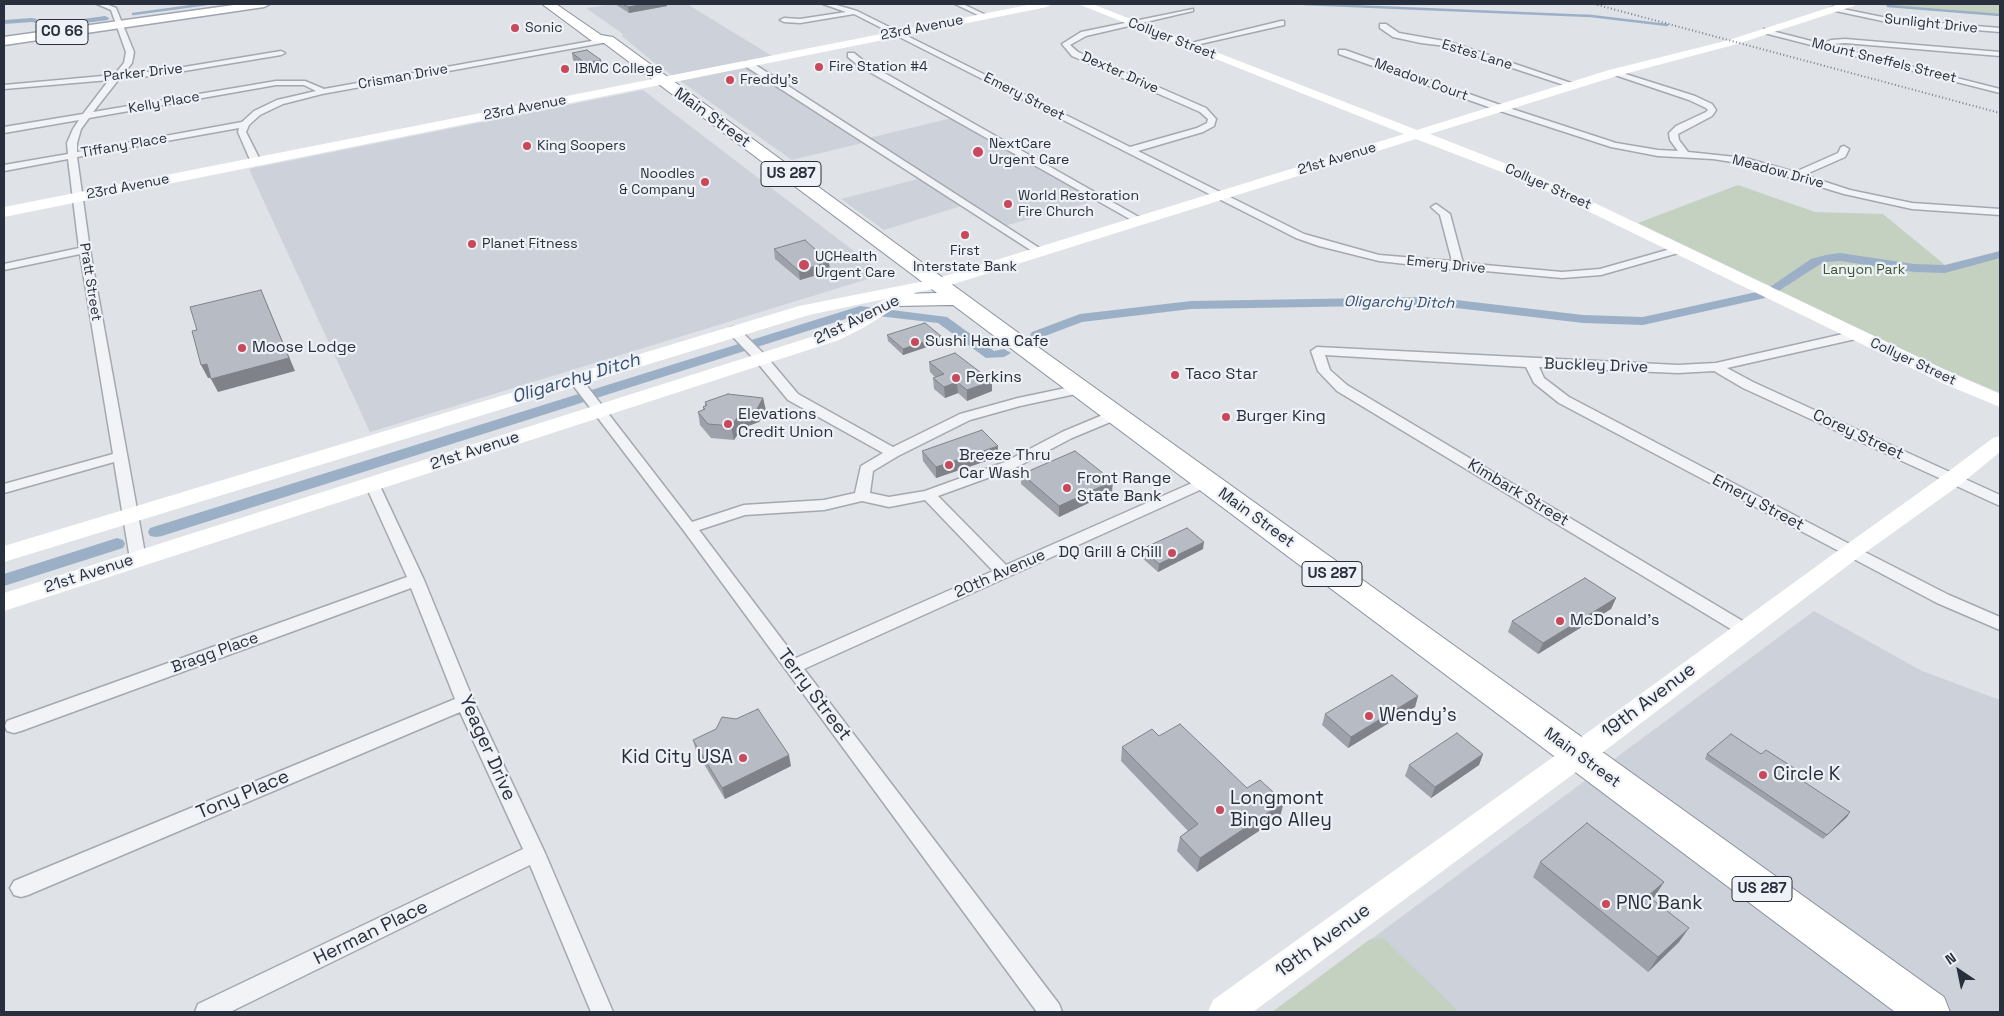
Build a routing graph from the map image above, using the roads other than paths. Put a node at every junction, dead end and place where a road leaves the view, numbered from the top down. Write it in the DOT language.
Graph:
graph roads {
  1 [pos="100,4"];
  2 [pos="235,4"];
  3 [pos="264,4"];
  4 [pos="548,4"];
  5 [pos="567,4"];
  6 [pos="826,4"];
  7 [pos="958,4"];
  8 [pos="1047,4"];
  9 [pos="1083,4"];
  10 [pos="1850,4"];
  11 [pos="1833,9"];
  12 [pos="1191,10"];
  13 [pos="855,12"];
  14 [pos="984,16"];
  15 [pos="784,20"];
  16 [pos="1132,23"];
  17 [pos="1281,23"];
  18 [pos="120,24"];
  19 [pos="1383,26"];
  20 [pos="2000,30"];
  21 [pos="1767,31"];
  22 [pos="897,33"];
  23 [pos="608,40"];
  24 [pos="4,41"];
  25 [pos="1188,45"];
  26 [pos="1822,45"];
  27 [pos="1342,52"];
  28 [pos="281,53"];
  29 [pos="2000,54"];
  30 [pos="851,55"];
  31 [pos="748,64"];
  32 [pos="1613,73"];
  33 [pos="116,77"];
  34 [pos="661,81"];
  35 [pos="1573,86"];
  36 [pos="4,87"];
  37 [pos="1999,90"];
  38 [pos="322,92"];
  39 [pos="1500,108"];
  40 [pos="85,116"];
  41 [pos="245,124"];
  42 [pos="4,130"];
  43 [pos="1419,134"];
  44 [pos="1844,149"];
  45 [pos="1130,150"];
  46 [pos="1685,154"];
  47 [pos="72,156"];
  48 [pos="256,162"];
  49 [pos="4,168"];
  50 [pos="1796,175"];
  51 [pos="1220,195"];
  52 [pos="77,197"];
  53 [pos="1436,207"];
  54 [pos="4,212"];
  55 [pos="2000,212"];
  56 [pos="1139,220"];
  57 [pos="1681,249"];
  58 [pos="84,250"];
  59 [pos="1039,251"];
  60 [pos="913,265"];
  61 [pos="1459,267"];
  62 [pos="4,268"];
  63 [pos="938,283"];
  64 [pos="958,299"];
  65 [pos="883,304"];
  66 [pos="1856,335"];
  67 [pos="748,345"];
  68 [pos="1332,352"];
  69 [pos="1530,363"];
  70 [pos="1716,367"];
  71 [pos="579,385"];
  72 [pos="1080,389"];
  73 [pos="2000,401"];
  74 [pos="595,406"];
  75 [pos="1115,415"];
  76 [pos="2000,442"];
  77 [pos="893,453"];
  78 [pos="120,456"];
  79 [pos="1953,479"];
  80 [pos="1206,482"];
  81 [pos="372,484"];
  82 [pos="4,489"];
  83 [pos="928,495"];
  84 [pos="862,496"];
  85 [pos="2000,501"];
  86 [pos="131,516"];
  87 [pos="689,528"];
  88 [pos="1851,552"];
  89 [pos="4,554"];
  90 [pos="138,559"];
  91 [pos="1004,572"];
  92 [pos="416,580"];
  93 [pos="4,602"];
  94 [pos="2000,624"];
  95 [pos="1745,630"];
  96 [pos="793,666"];
  97 [pos="465,702"];
  98 [pos="14,726"];
  99 [pos="1577,754"];
  100 [pos="535,853"];
  101 [pos="21,888"];
  102 [pos="206,1012"];
  103 [pos="602,1012"];
  104 [pos="1051,1012"];
  105 [pos="1225,1012"];
  106 [pos="1929,1012"];
  1 -- 18 [label="street, Pratt Street"];
  2 -- 18 [label="main road, CO 66"];
  3 -- 18 [label="main road, CO 66"];
  4 -- 23 [label="highway, Main Street / US 287"];
  5 -- 23 [label="highway, Main Street / US 287"];
  6 -- 13 [label="street, Emery Street"];
  7 -- 14 [label="street"];
  8 -- 14 [label="street, 23rd Avenue"];
  9 -- 16 [label="street, Collyer Street"];
  10 -- 11 [label="street, 21st Avenue"];
  11 -- 20 [label="street, Sunlight Drive"];
  11 -- 21 [label="street, 21st Avenue"];
  12 -- 16 [label="street, Dexter Drive"];
  13 -- 15 [label="street"];
  13 -- 22 [label="street, Emery Street"];
  14 -- 22 [label="street, 23rd Avenue"];
  16 -- 25 [label="street, Collyer Street"];
  16 -- 45 [label="street, Dexter Drive"];
  17 -- 25 [label="street"];
  18 -- 24 [label="main road, CO 66"];
  18 -- 33 [label="street, Pratt Street"];
  19 -- 35 [label="street, Estes Lane"];
  21 -- 26 [label="street, Mount Sneffels Street"];
  21 -- 32 [label="street, 21st Avenue"];
  22 -- 31 [label="street, 23rd Avenue"];
  22 -- 45 [label="street, Emery Street"];
  23 -- 34 [label="highway, Main Street / US 287"];
  23 -- 38 [label="street, Crisman Drive"];
  25 -- 43 [label="street, Collyer Street"];
  26 -- 29 [label="street"];
  26 -- 37 [label="street, Mount Sneffels Street"];
  27 -- 39 [label="street, Meadow Court"];
  28 -- 33 [label="street, Parker Drive"];
  30 -- 56 [label="street"];
  31 -- 34 [label="street, 23rd Avenue"];
  31 -- 59 [label="street"];
  32 -- 35 [label="street, 21st Avenue"];
  32 -- 46 [label="street"];
  33 -- 36 [label="street, Parker Drive"];
  33 -- 40 [label="street, Pratt Street"];
  34 -- 48 [label="street, 23rd Avenue"];
  34 -- 60 [label="highway, Main Street / US 287"];
  35 -- 39 [label="street, 21st Avenue"];
  38 -- 40 [label="street, Kelly Place"];
  38 -- 41 [label="street, Crisman Drive"];
  39 -- 43 [label="street, 21st Avenue"];
  39 -- 46 [label="street, Meadow Drive"];
  40 -- 42 [label="street, Kelly Place"];
  40 -- 47 [label="street, Pratt Street"];
  41 -- 47 [label="street, Tiffany Place"];
  41 -- 48 [label="street"];
  43 -- 51 [label="street, 21st Avenue"];
  43 -- 57 [label="street, Collyer Street"];
  44 -- 50 [label="street"];
  45 -- 51 [label="street, Emery Street"];
  46 -- 50 [label="street, Meadow Drive"];
  47 -- 49 [label="street, Tiffany Place"];
  47 -- 52 [label="street, Pratt Street"];
  48 -- 52 [label="street, 23rd Avenue"];
  50 -- 55 [label="street, Meadow Drive"];
  51 -- 56 [label="street, 21st Avenue"];
  51 -- 61 [label="street, Emery Drive"];
  52 -- 54 [label="street, 23rd Avenue"];
  52 -- 58 [label="street, Pratt Street"];
  53 -- 61 [label="street"];
  56 -- 59 [label="street, 21st Avenue"];
  57 -- 61 [label="street, Emery Drive"];
  57 -- 66 [label="street, Collyer Street"];
  58 -- 62 [label="street"];
  58 -- 78 [label="street, Pratt Street"];
  59 -- 63 [label="street, 21st Avenue"];
  60 -- 63 [label="highway, Main Street / US 287"];
  60 -- 65 [label="highway"];
  63 -- 64 [label="highway, Main Street / US 287"];
  63 -- 65 [label="street, 21st Avenue"];
  64 -- 65 [label="highway"];
  64 -- 72 [label="highway, Main Street / US 287"];
  65 -- 67 [label="street, 21st Avenue"];
  65 -- 67 [label="street, 21st Avenue"];
  66 -- 70 [label="street, Buckley Drive"];
  66 -- 73 [label="street, Collyer Street"];
  67 -- 71 [label="street, 21st Avenue"];
  67 -- 74 [label="street, 21st Avenue"];
  67 -- 77 [label="street"];
  68 -- 69 [label="street, Buckley Drive"];
  68 -- 95 [label="street, Kimbark Street"];
  69 -- 70 [label="street, Buckley Drive"];
  69 -- 88 [label="street, Emery Street"];
  70 -- 79 [label="street, Corey Street"];
  71 -- 74 [label="street, Terry Street"];
  71 -- 86 [label="street, 21st Avenue"];
  72 -- 75 [label="highway, Main Street / US 287"];
  72 -- 77 [label="street"];
  74 -- 81 [label="street, 21st Avenue"];
  74 -- 87 [label="street, Terry Street"];
  75 -- 80 [label="highway, Main Street / US 287"];
  75 -- 83 [label="street"];
  76 -- 79 [label="street, 19th Avenue"];
  77 -- 84 [label="street"];
  78 -- 82 [label="street"];
  78 -- 86 [label="street, Pratt Street"];
  79 -- 85 [label="street, Corey Street"];
  79 -- 88 [label="street, 19th Avenue"];
  80 -- 91 [label="street, 20th Avenue"];
  80 -- 99 [label="highway, Main Street / US 287"];
  81 -- 90 [label="street, 21st Avenue"];
  81 -- 92 [label="street, Yeager Drive"];
  83 -- 84 [label="street"];
  83 -- 91 [label="street"];
  84 -- 87 [label="street"];
  86 -- 89 [label="street, 21st Avenue"];
  86 -- 90 [label="street, Pratt Street"];
  87 -- 96 [label="street, Terry Street"];
  88 -- 94 [label="street, Emery Street"];
  88 -- 95 [label="street, 19th Avenue"];
  90 -- 93 [label="street, 21st Avenue"];
  91 -- 96 [label="street, 20th Avenue"];
  92 -- 97 [label="street, Yeager Drive"];
  92 -- 98 [label="street, Bragg Place"];
  95 -- 99 [label="street, 19th Avenue"];
  96 -- 104 [label="street, Terry Street"];
  97 -- 100 [label="street, Yeager Drive"];
  97 -- 101 [label="street, Tony Place"];
  99 -- 105 [label="street, 19th Avenue"];
  99 -- 106 [label="highway, Main Street / US 287"];
  100 -- 102 [label="street, Herman Place"];
  100 -- 103 [label="street, Yeager Drive"];
}
